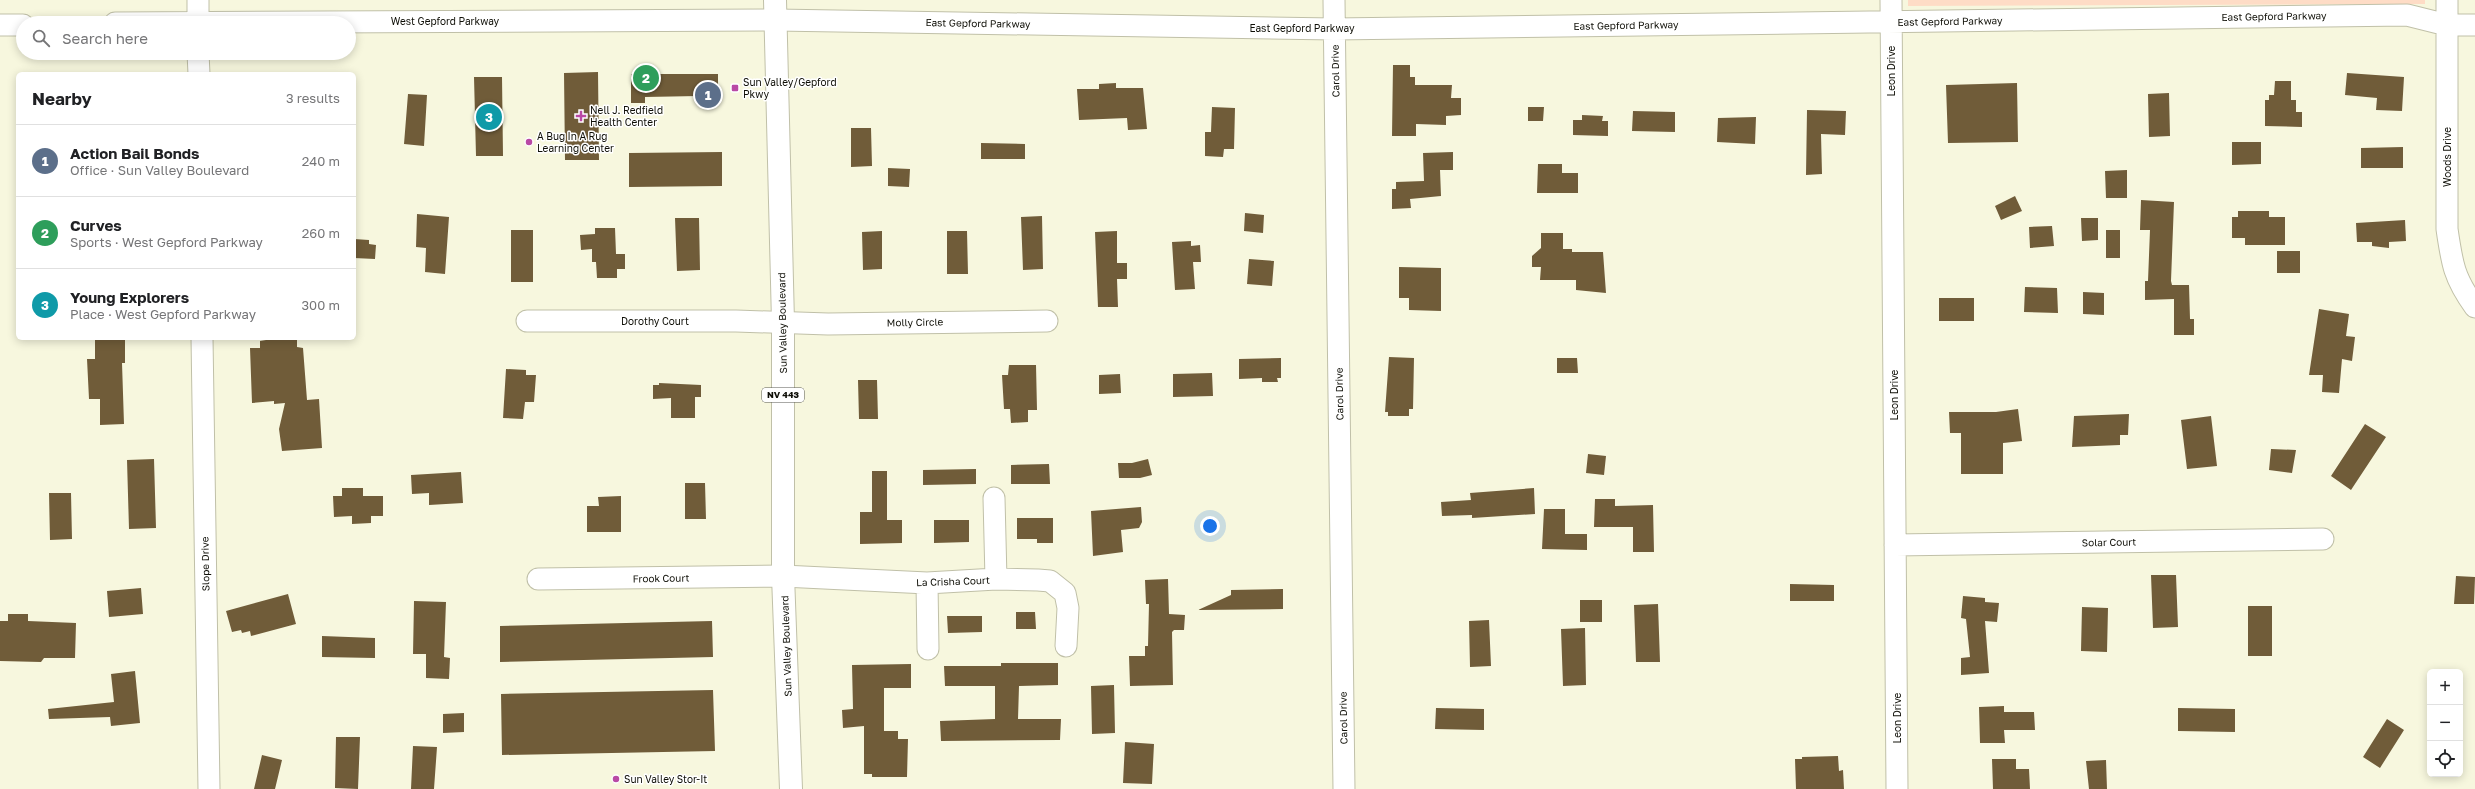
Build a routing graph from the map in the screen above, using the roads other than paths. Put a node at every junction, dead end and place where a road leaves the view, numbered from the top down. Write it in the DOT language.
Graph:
graph roads {
  1 [pos="198,0"];
  2 [pos="1334,0"];
  3 [pos="1891,0"];
  4 [pos="2447,0"];
  5 [pos="776,10"];
  6 [pos="198,16"];
  7 [pos="356,19"];
  8 [pos="1891,22"];
  9 [pos="2475,24"];
  10 [pos="0,25"];
  11 [pos="16,25"];
  12 [pos="2447,25"];
  13 [pos="1334,28"];
  14 [pos="198,60"];
  15 [pos="199,72"];
  16 [pos="2475,307"];
  17 [pos="527,321"];
  18 [pos="1047,321"];
  19 [pos="783,322"];
  20 [pos="202,340"];
  21 [pos="994,498"];
  22 [pos="2323,539"];
  23 [pos="1895,544"];
  24 [pos="783,576"];
  25 [pos="538,579"];
  26 [pos="996,579"];
  27 [pos="927,583"];
  28 [pos="1066,646"];
  29 [pos="928,649"];
  30 [pos="208,789"];
  31 [pos="791,789"];
  32 [pos="1344,789"];
  33 [pos="1897,789"];
  1 -- 6 [label="street"];
  2 -- 13 [label="street, Carol Drive"];
  3 -- 8 [label="street, Leon Drive"];
  4 -- 12 [label="street, Woods Drive"];
  5 -- 7 [label="street, West Gepford Parkway"];
  5 -- 13 [label="street, East Gepford Parkway"];
  5 -- 19 [label="main road, Sun Valley Boulevard / NV 443"];
  8 -- 12 [label="street, East Gepford Parkway"];
  8 -- 13 [label="street, East Gepford Parkway"];
  8 -- 23 [label="street, Leon Drive"];
  9 -- 12 [label="street, East Gepford Parkway"];
  10 -- 11 [label="street"];
  12 -- 16 [label="street, Woods Drive"];
  13 -- 32 [label="street, Carol Drive"];
  14 -- 15 [label="street"];
  17 -- 19 [label="street, Dorothy Court"];
  18 -- 19 [label="street, Molly Circle"];
  19 -- 24 [label="main road, Sun Valley Boulevard / NV 443"];
  20 -- 30 [label="street, Slope Drive"];
  21 -- 26 [label="street"];
  22 -- 23 [label="street, Solar Court"];
  23 -- 33 [label="street, Leon Drive"];
  24 -- 25 [label="street, Frook Court"];
  24 -- 27 [label="street, La Crisha Court"];
  24 -- 31 [label="main road, Sun Valley Boulevard / NV 443"];
  26 -- 27 [label="street, La Crisha Court"];
  26 -- 28 [label="street, La Crisha Court"];
  27 -- 29 [label="street"];
}
